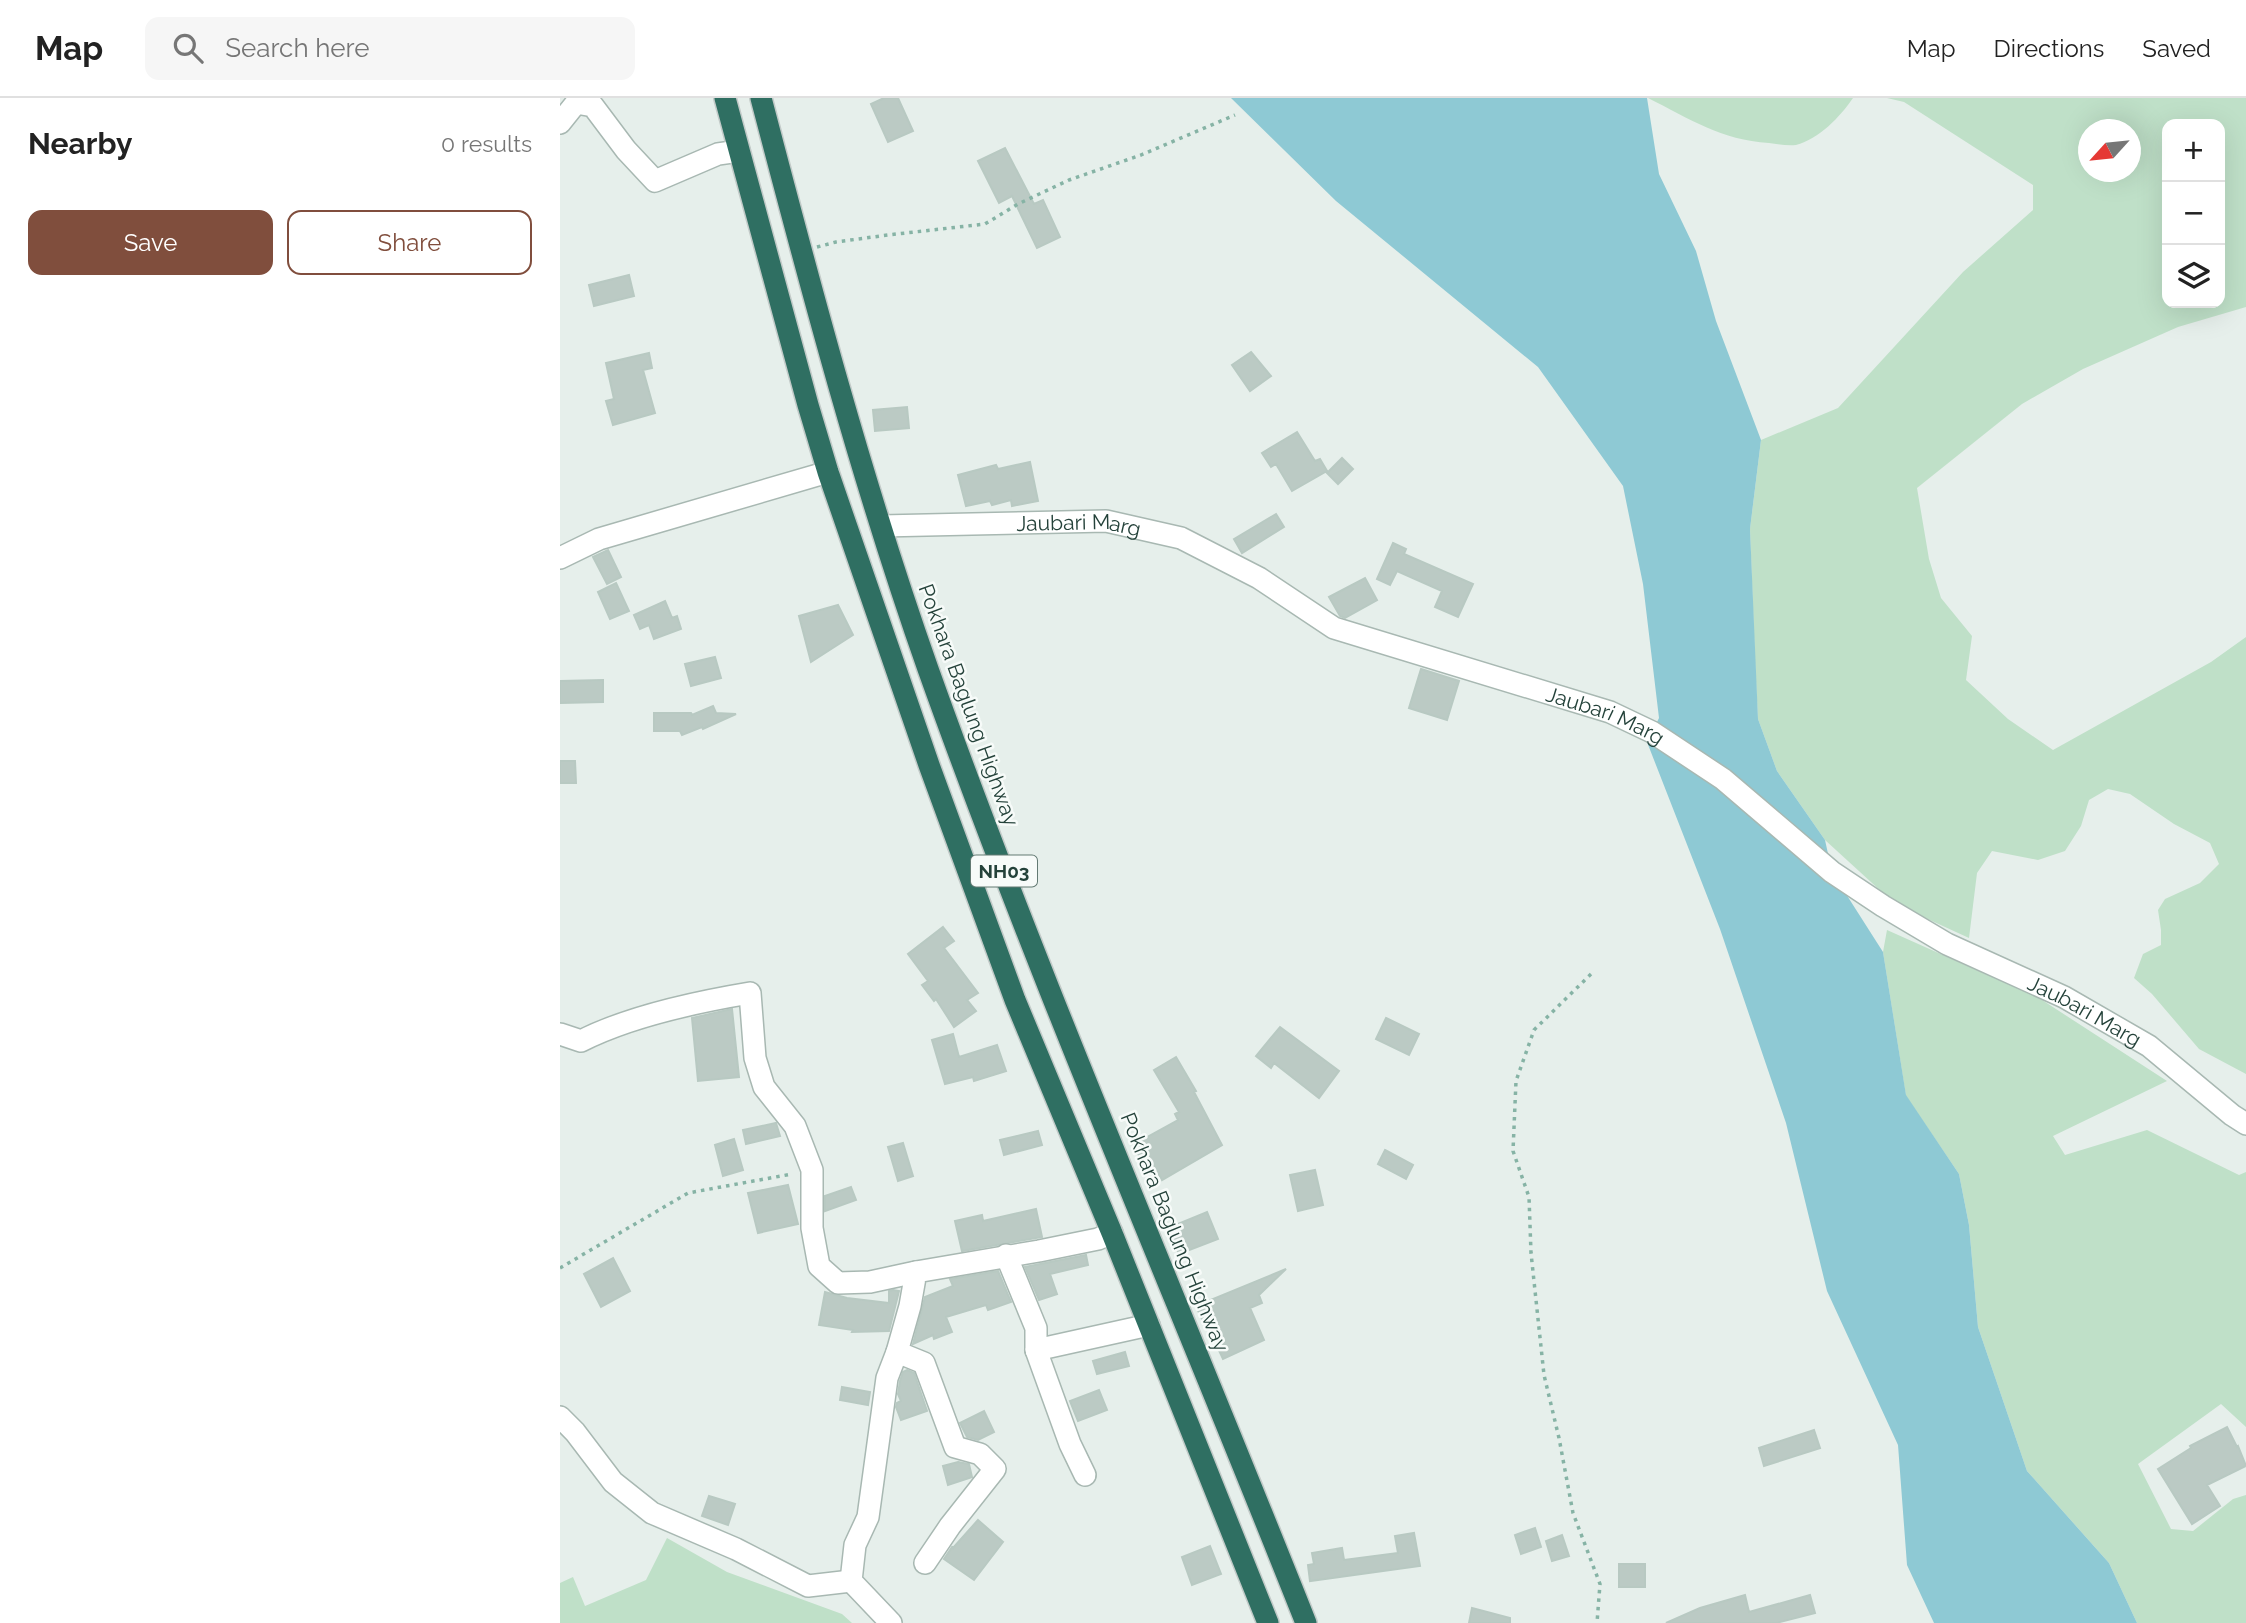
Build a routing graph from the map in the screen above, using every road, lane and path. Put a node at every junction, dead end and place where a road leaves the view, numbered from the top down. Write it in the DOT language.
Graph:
graph roads {
  1 [pos="725,98"];
  2 [pos="761,98"];
  3 [pos="1235,114"];
  4 [pos="560,123"];
  5 [pos="739,151"];
  6 [pos="802,251"];
  7 [pos="828,472"];
  8 [pos="881,526"];
  9 [pos="560,558"];
  10 [pos="1591,974"];
  11 [pos="560,1034"];
  12 [pos="2246,1124"];
  13 [pos="812,1170"];
  14 [pos="1112,1233"];
  15 [pos="1006,1255"];
  16 [pos="560,1268"];
  17 [pos="916,1272"];
  18 [pos="1149,1325"];
  19 [pos="1036,1350"];
  20 [pos="897,1352"];
  21 [pos="560,1417"];
  22 [pos="1084,1475"];
  23 [pos="925,1563"];
  24 [pos="851,1581"];
  25 [pos="891,1623"];
  26 [pos="1268,1623"];
  27 [pos="1306,1623"];
  28 [pos="1597,1623"];
  1 -- 5 [label="highway"];
  2 -- 6 [label="highway, Pokhara Baglung Highway / NH03"];
  3 -- 6 [label="path"];
  4 -- 5 [label="street"];
  5 -- 7 [label="highway"];
  6 -- 8 [label="highway, Pokhara Baglung Highway / NH03"];
  7 -- 9 [label="street"];
  7 -- 14 [label="highway"];
  8 -- 12 [label="street, Jaubari Marg"];
  8 -- 27 [label="highway, Pokhara Baglung Highway / NH03"];
  10 -- 28 [label="path"];
  11 -- 13 [label="street"];
  13 -- 16 [label="path"];
  13 -- 17 [label="street"];
  14 -- 15 [label="street"];
  14 -- 18 [label="highway"];
  15 -- 17 [label="street"];
  15 -- 19 [label="street"];
  17 -- 20 [label="street"];
  18 -- 19 [label="street"];
  18 -- 26 [label="highway"];
  19 -- 22 [label="street"];
  20 -- 23 [label="street"];
  20 -- 24 [label="street"];
  21 -- 24 [label="street"];
  24 -- 25 [label="street"];
}
